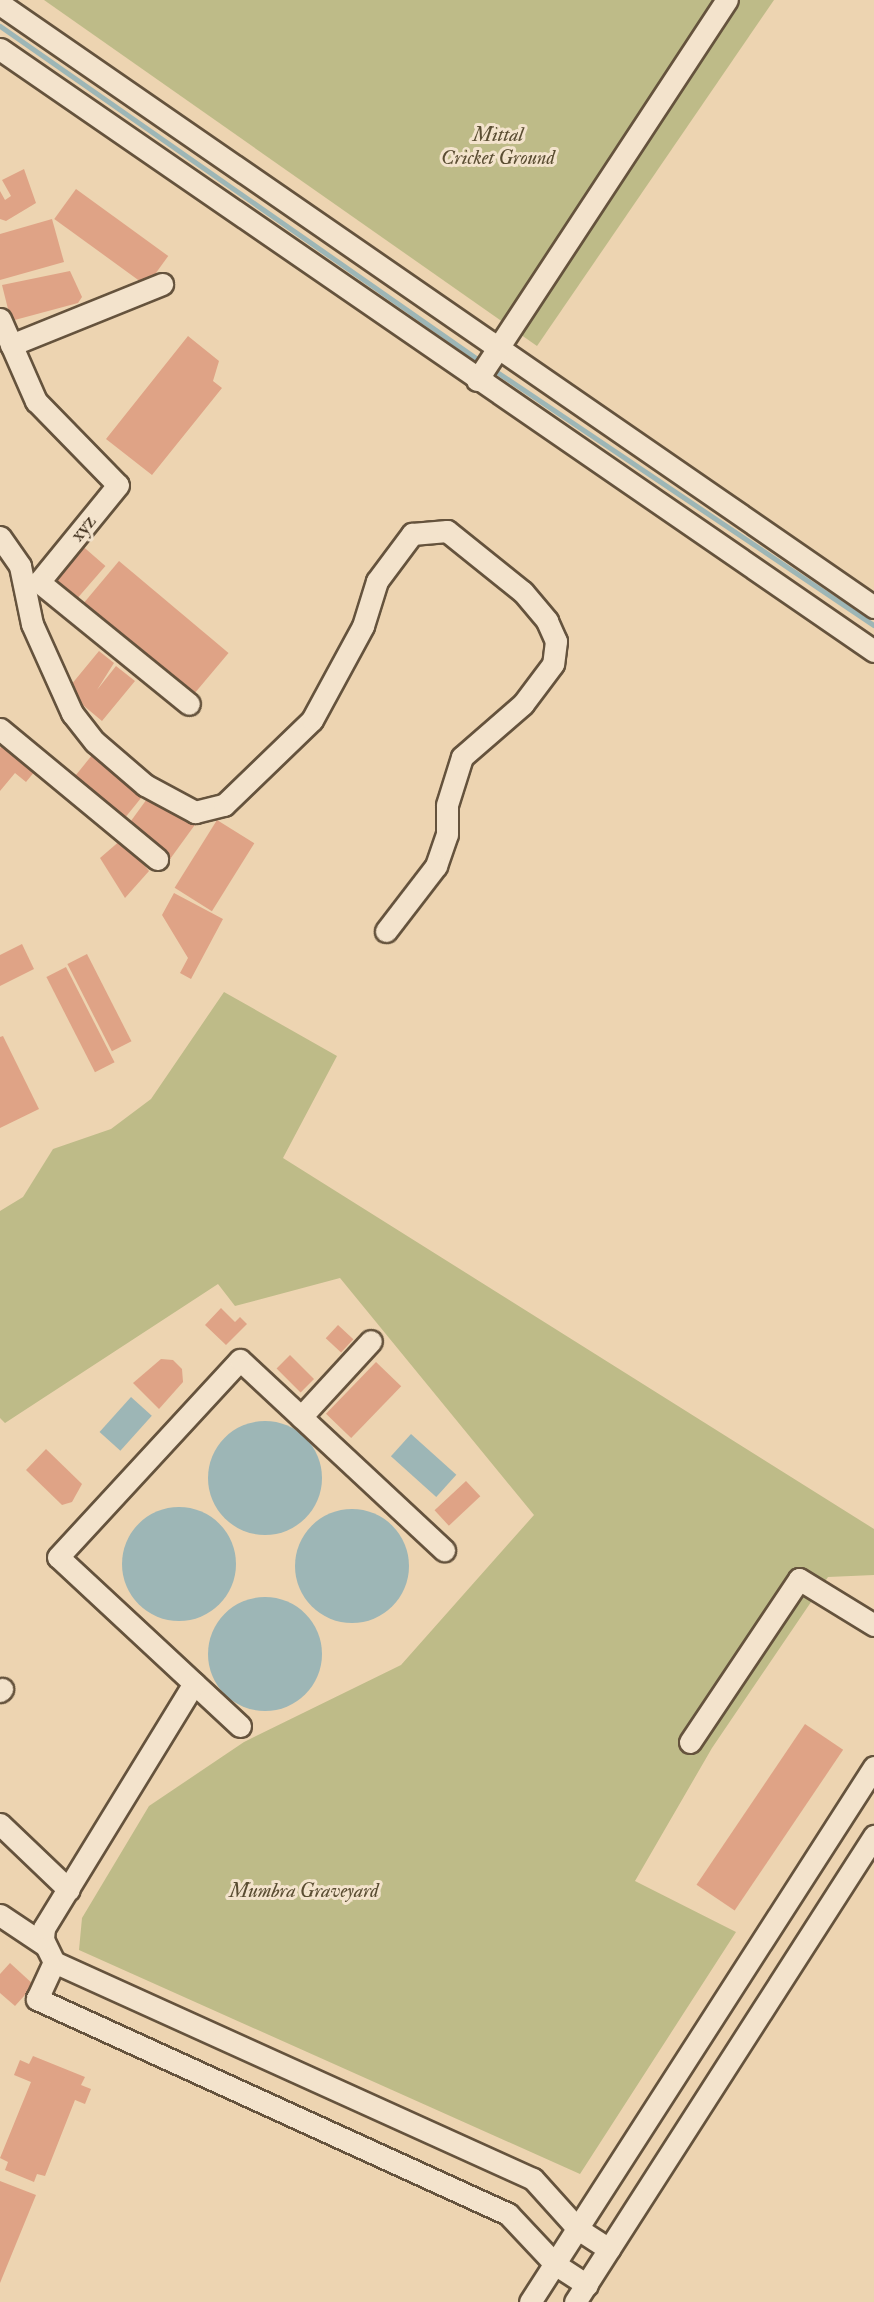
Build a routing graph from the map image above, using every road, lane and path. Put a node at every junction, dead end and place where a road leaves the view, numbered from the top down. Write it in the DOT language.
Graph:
graph roads {
  1 [pos="727,0"];
  2 [pos="0,4"];
  3 [pos="0,49"];
  4 [pos="162,284"];
  5 [pos="0,319"];
  6 [pos="11,345"];
  7 [pos="487,365"];
  8 [pos="0,537"];
  9 [pos="874,607"];
  10 [pos="874,651"];
  11 [pos="189,704"];
  12 [pos="0,729"];
  13 [pos="157,858"];
  14 [pos="386,931"];
  15 [pos="371,1341"];
  16 [pos="301,1417"];
  17 [pos="444,1550"];
  18 [pos="874,1625"];
  19 [pos="194,1683"];
  20 [pos="240,1726"];
  21 [pos="690,1742"];
  22 [pos="874,1767"];
  23 [pos="0,1824"];
  24 [pos="874,1836"];
  25 [pos="69,1890"];
  26 [pos="0,1915"];
  27 [pos="49,1953"];
  28 [pos="578,2229"];
  29 [pos="609,2249"];
  30 [pos="555,2265"];
  31 [pos="581,2293"];
  32 [pos="530,2302"];
  1 -- 7 [label="street"];
  2 -- 7 [label="street"];
  3 -- 7 [label="street"];
  4 -- 6 [label="street"];
  5 -- 6 [label="street, xyz"];
  6 -- 11 [label="street, xyz"];
  7 -- 9 [label="street"];
  7 -- 10 [label="street"];
  8 -- 14 [label="street"];
  12 -- 13 [label="street"];
  15 -- 16 [label="street"];
  16 -- 17 [label="street"];
  16 -- 19 [label="street"];
  18 -- 21 [label="street"];
  19 -- 20 [label="street"];
  19 -- 25 [label="street"];
  22 -- 28 [label="street"];
  23 -- 25 [label="street"];
  24 -- 29 [label="street"];
  25 -- 27 [label="street"];
  26 -- 27 [label="street"];
  27 -- 28 [label="street"];
  27 -- 30 [label="street"];
  28 -- 29 [label="street"];
  28 -- 30 [label="street"];
  29 -- 31 [label="street"];
  30 -- 31 [label="street"];
  30 -- 32 [label="street"];
}
